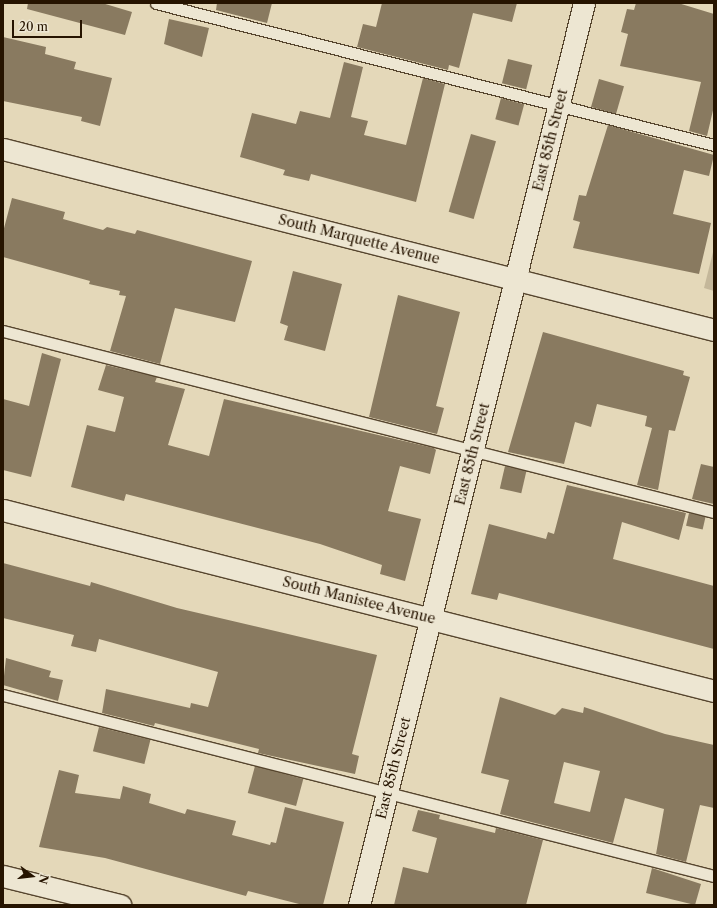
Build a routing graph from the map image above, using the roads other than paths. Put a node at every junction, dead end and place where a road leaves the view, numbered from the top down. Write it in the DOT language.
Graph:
graph roads {
  1 [pos="156,3"];
  2 [pos="584,3"];
  3 [pos="558,106"];
  4 [pos="714,145"];
  5 [pos="3,149"];
  6 [pos="515,279"];
  7 [pos="714,330"];
  8 [pos="3,331"];
  9 [pos="472,450"];
  10 [pos="3,510"];
  11 [pos="714,512"];
  12 [pos="430,619"];
  13 [pos="714,691"];
  14 [pos="3,695"];
  15 [pos="386,795"];
  16 [pos="3,876"];
  17 [pos="714,876"];
  18 [pos="120,905"];
  19 [pos="359,905"];
  1 -- 3 [label="lane"];
  2 -- 3 [label="street, East 85th Street"];
  3 -- 4 [label="lane"];
  3 -- 6 [label="street, East 85th Street"];
  5 -- 6 [label="street, South Marquette Avenue"];
  6 -- 7 [label="street, South Marquette Avenue"];
  6 -- 9 [label="street, East 85th Street"];
  8 -- 9 [label="lane"];
  9 -- 11 [label="lane"];
  9 -- 12 [label="street, East 85th Street"];
  10 -- 12 [label="street, South Manistee Avenue"];
  12 -- 13 [label="street, South Manistee Avenue"];
  12 -- 15 [label="street, East 85th Street"];
  14 -- 15 [label="lane"];
  15 -- 17 [label="lane"];
  15 -- 19 [label="street, East 85th Street"];
  16 -- 18 [label="street"];
}
